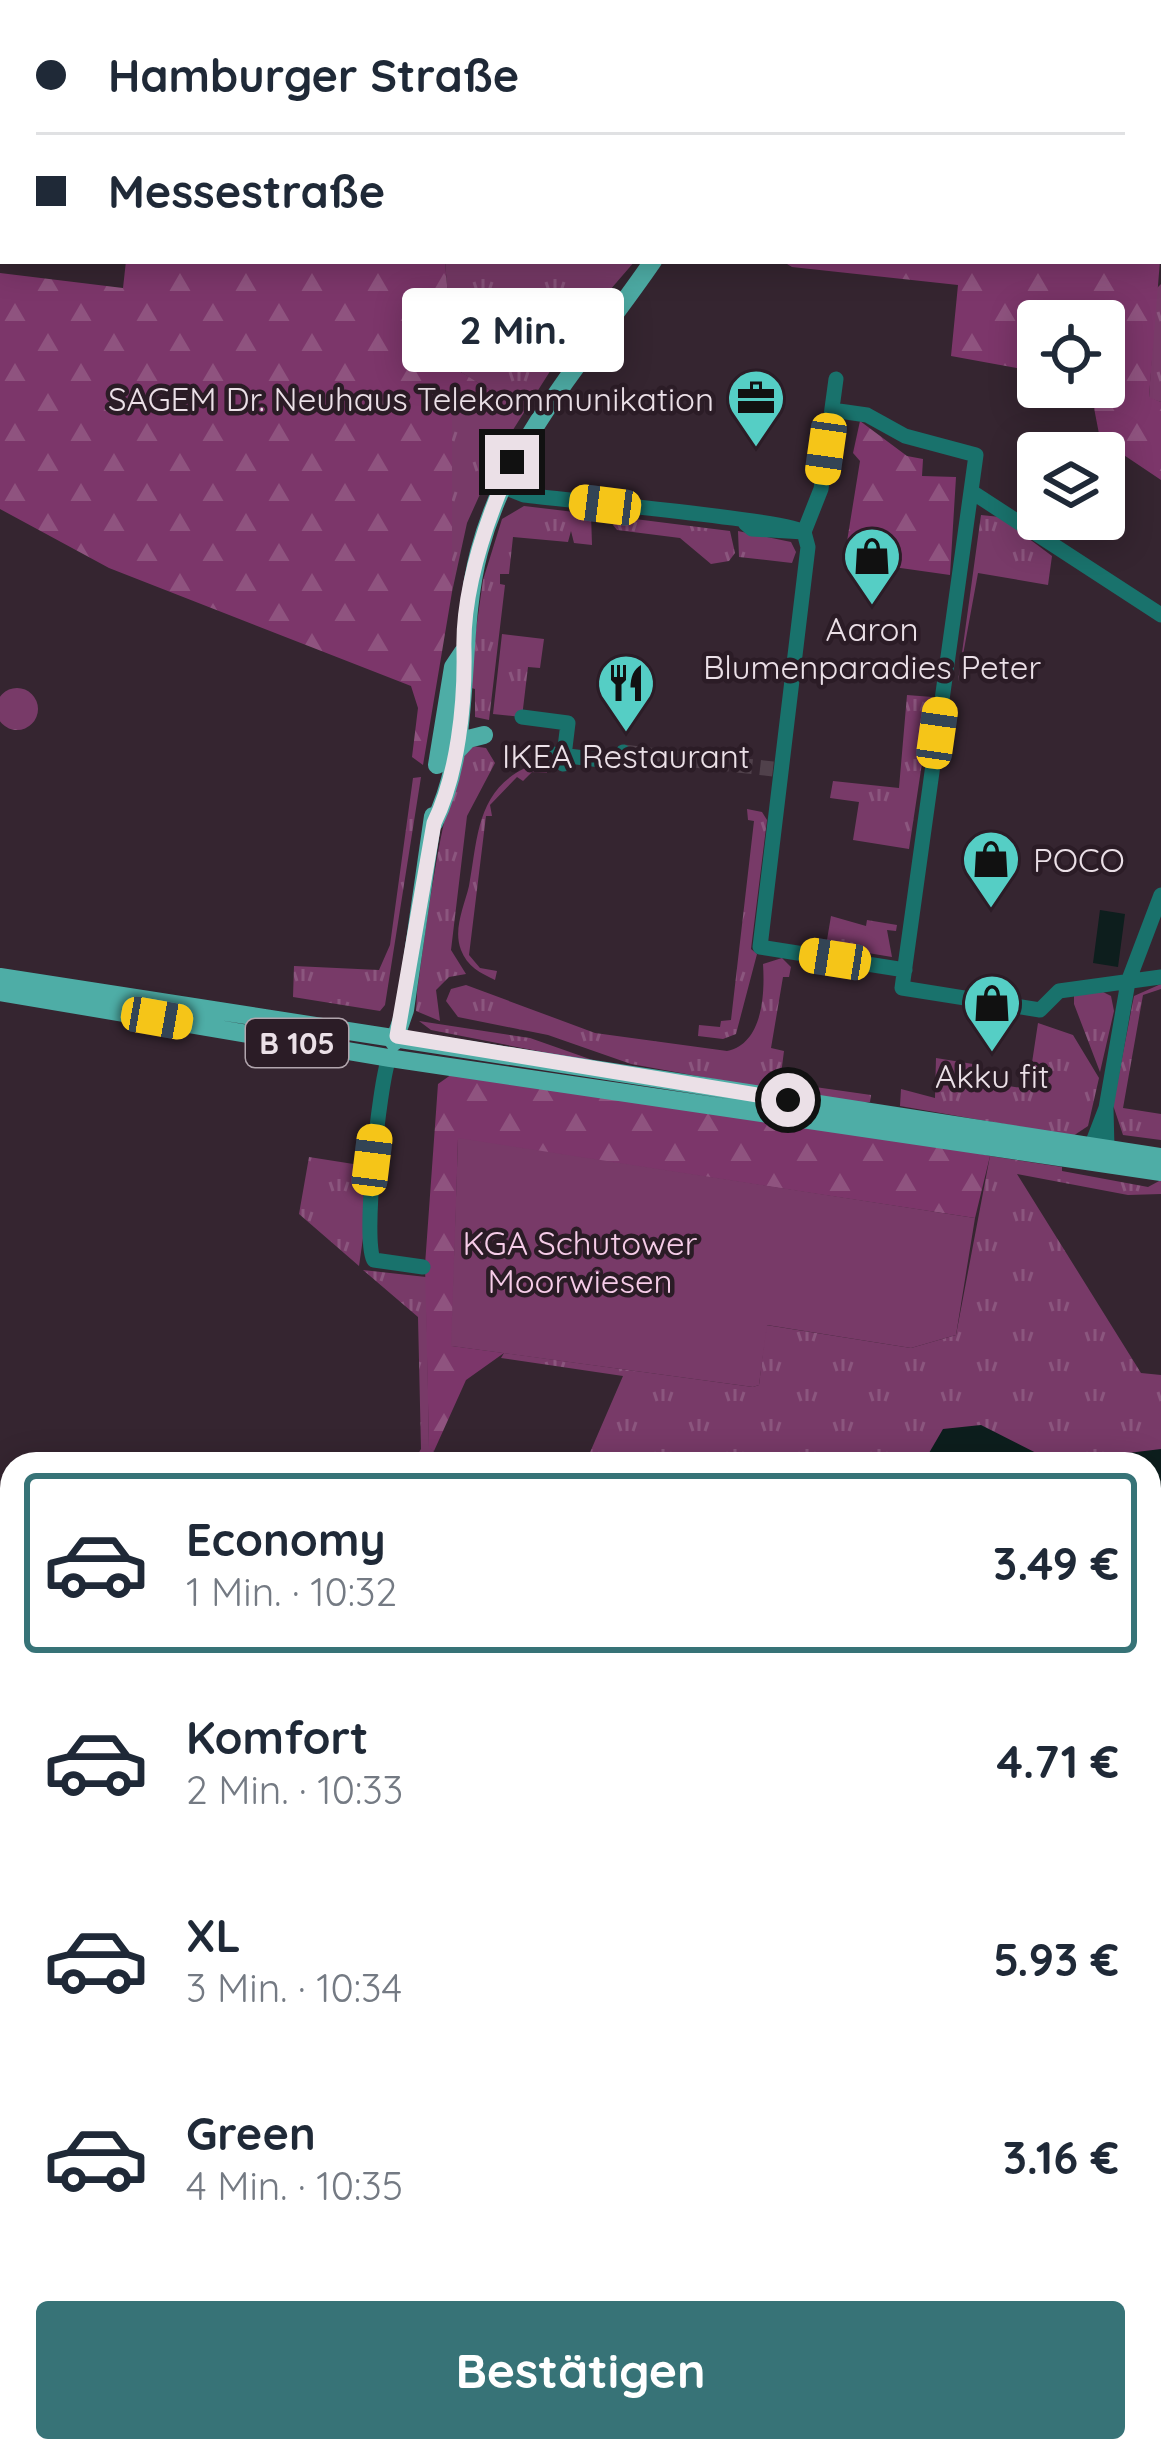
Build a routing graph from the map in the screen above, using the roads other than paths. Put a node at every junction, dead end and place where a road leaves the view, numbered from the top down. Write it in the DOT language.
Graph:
graph roads {
  1 [pos="650,264"];
  2 [pos="836,379"];
  3 [pos="832,410"];
  4 [pos="501,486"];
  5 [pos="972,492"];
  6 [pos="804,532"];
  7 [pos="1161,615"];
  8 [pos="464,652"];
  9 [pos="522,717"];
  10 [pos="484,735"];
  11 [pos="623,752"];
  12 [pos="544,753"];
  13 [pos="451,758"];
  14 [pos="564,760"];
  15 [pos="434,823"];
  16 [pos="1161,895"];
  17 [pos="904,970"];
  18 [pos="0,977"];
  19 [pos="1161,977"];
  20 [pos="1128,982"];
  21 [pos="0,992"];
  22 [pos="397,1036"];
  23 [pos="389,1058"];
  24 [pos="1098,1156"];
  25 [pos="1161,1157"];
  26 [pos="1161,1172"];
  27 [pos="423,1267"];
  1 -- 4 [label="main road"];
  2 -- 3 [label="street"];
  3 -- 5 [label="street"];
  3 -- 6 [label="street"];
  4 -- 6 [label="street"];
  4 -- 8 [label="main road"];
  5 -- 7 [label="street"];
  5 -- 17 [label="street"];
  6 -- 17 [label="street"];
  8 -- 13 [label="main road"];
  8 -- 15 [label="main road"];
  9 -- 14 [label="street"];
  10 -- 13 [label="main road"];
  11 -- 14 [label="street"];
  12 -- 14 [label="street"];
  13 -- 15 [label="main road"];
  15 -- 22 [label="main road"];
  16 -- 20 [label="street"];
  17 -- 20 [label="street"];
  18 -- 22 [label="main road, B 105"];
  19 -- 20 [label="street"];
  20 -- 24 [label="street"];
  21 -- 23 [label="main road, B 105"];
  22 -- 23 [label="main road"];
  22 -- 24 [label="main road, B 105"];
  23 -- 24 [label="main road, B 105"];
  23 -- 27 [label="street"];
  24 -- 25 [label="main road, B 105"];
  24 -- 26 [label="main road, B 105"];
}
